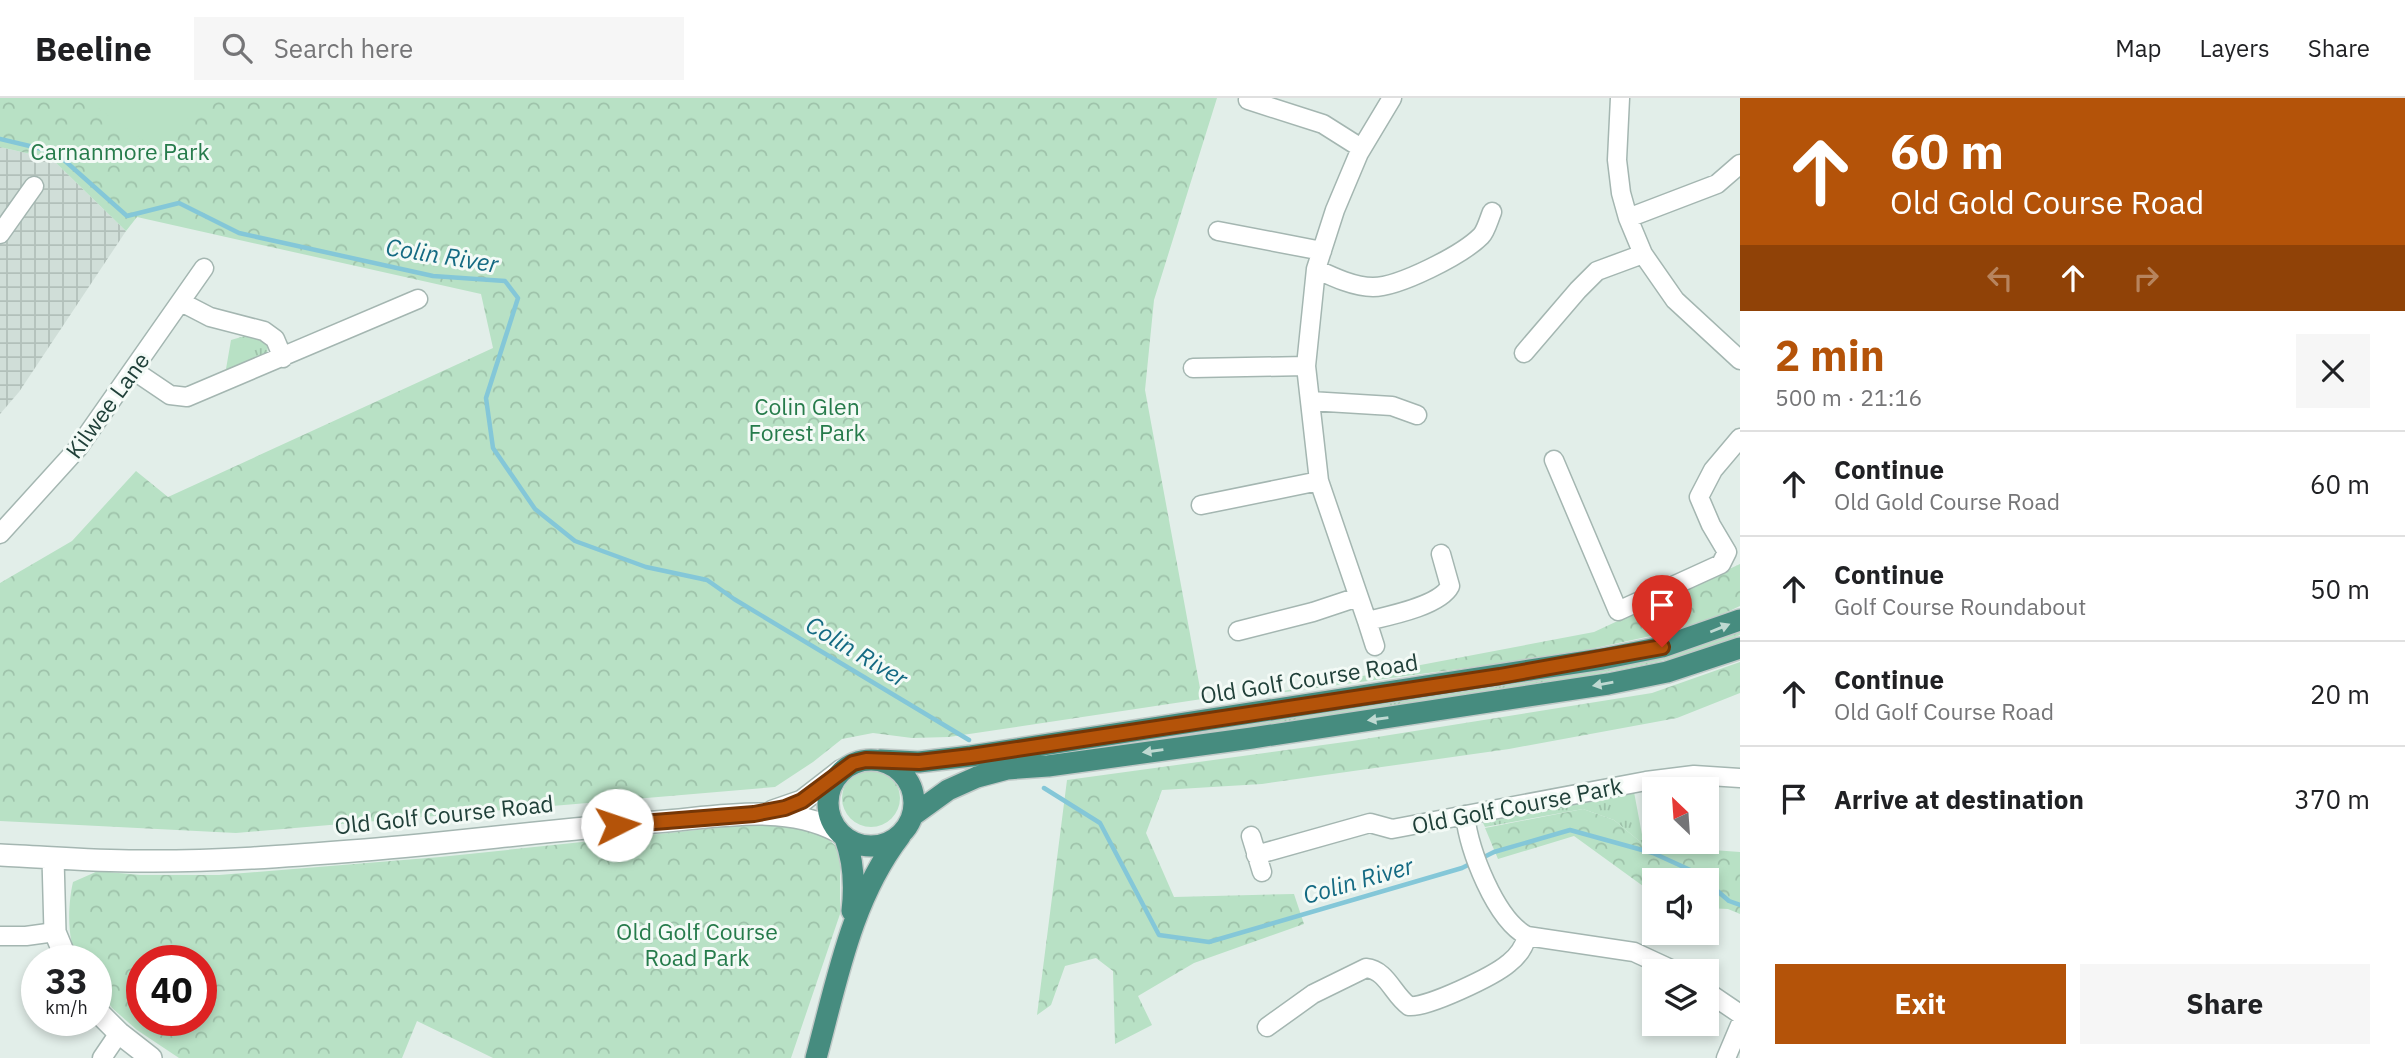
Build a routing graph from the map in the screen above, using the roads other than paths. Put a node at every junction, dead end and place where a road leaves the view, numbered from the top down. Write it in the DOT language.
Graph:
graph roads {
  1 [pos="1392,98"];
  2 [pos="1620,98"];
  3 [pos="1248,100"];
  4 [pos="1362,148"];
  5 [pos="1740,164"];
  6 [pos="34,186"];
  7 [pos="1492,212"];
  8 [pos="1628,218"];
  9 [pos="1219,230"];
  10 [pos="0,234"];
  11 [pos="1322,251"];
  12 [pos="1643,254"];
  13 [pos="204,268"];
  14 [pos="1316,269"];
  15 [pos="418,299"];
  16 [pos="181,302"];
  17 [pos="1524,354"];
  18 [pos="283,358"];
  19 [pos="1740,360"];
  20 [pos="1306,366"];
  21 [pos="1193,368"];
  22 [pos="133,370"];
  23 [pos="1310,401"];
  24 [pos="1418,415"];
  25 [pos="1740,438"];
  26 [pos="1554,460"];
  27 [pos="1319,481"];
  28 [pos="1201,505"];
  29 [pos="0,534"];
  30 [pos="1441,554"];
  31 [pos="1356,591"];
  32 [pos="1740,620"];
  33 [pos="1367,621"];
  34 [pos="1238,631"];
  35 [pos="1375,646"];
  36 [pos="1740,648"];
  37 [pos="880,760"];
  38 [pos="842,771"];
  39 [pos="1740,778"];
  40 [pos="754,814"];
  41 [pos="1465,815"];
  42 [pos="906,827"];
  43 [pos="841,834"];
  44 [pos="1251,836"];
  45 [pos="0,855"];
  46 [pos="53,858"];
  47 [pos="55,932"];
  48 [pos="0,936"];
  49 [pos="1527,936"];
  50 [pos="848,938"];
  51 [pos="60,945"];
  52 [pos="1649,959"];
  53 [pos="1719,1000"];
  54 [pos="1740,1014"];
  55 [pos="1740,1024"];
  56 [pos="112,1026"];
  57 [pos="1266,1027"];
  58 [pos="119,1033"];
  59 [pos="102,1058"];
  60 [pos="151,1058"];
  61 [pos="816,1058"];
  62 [pos="1726,1058"];
  1 -- 4 [label="street"];
  2 -- 8 [label="street"];
  3 -- 4 [label="street"];
  4 -- 11 [label="street"];
  5 -- 8 [label="street"];
  6 -- 10 [label="street"];
  7 -- 14 [label="street"];
  8 -- 12 [label="street"];
  9 -- 11 [label="street"];
  11 -- 14 [label="street"];
  12 -- 17 [label="street"];
  12 -- 19 [label="street"];
  13 -- 16 [label="street, Kilwee Lane"];
  14 -- 20 [label="street"];
  15 -- 18 [label="street"];
  16 -- 18 [label="street"];
  16 -- 22 [label="street, Kilwee Lane"];
  18 -- 22 [label="street"];
  20 -- 21 [label="street"];
  20 -- 23 [label="street"];
  22 -- 29 [label="street, Kilwee Lane"];
  23 -- 24 [label="street"];
  23 -- 27 [label="street"];
  25 -- 26 [label="street"];
  27 -- 28 [label="street"];
  27 -- 31 [label="street"];
  30 -- 33 [label="street"];
  31 -- 33 [label="street"];
  31 -- 34 [label="street"];
  37 -- 32 [label="highway, Old Golf Course Road, one-way"];
  33 -- 35 [label="street"];
  36 -- 42 [label="highway, one-way"];
  37 -- 38 [label="highway"];
  37 -- 42 [label="highway"];
  38 -- 40 [label="street"];
  38 -- 43 [label="highway"];
  39 -- 41 [label="street, Old Golf Course Park"];
  40 -- 43 [label="street, Old Golf Course Road"];
  40 -- 46 [label="street, Old Golf Course Road"];
  41 -- 44 [label="street, Old Golf Course Park"];
  41 -- 49 [label="street"];
  42 -- 43 [label="highway"];
  42 -- 50 [label="highway"];
  43 -- 50 [label="highway"];
  45 -- 46 [label="street, Old Golf Course Road"];
  46 -- 47 [label="street"];
  47 -- 48 [label="street"];
  47 -- 51 [label="street"];
  49 -- 52 [label="street"];
  49 -- 57 [label="street"];
  50 -- 61 [label="highway"];
  53 -- 54 [label="street"];
  55 -- 62 [label="street"];
  56 -- 58 [label="street"];
  58 -- 59 [label="street"];
  58 -- 60 [label="street"];
}
